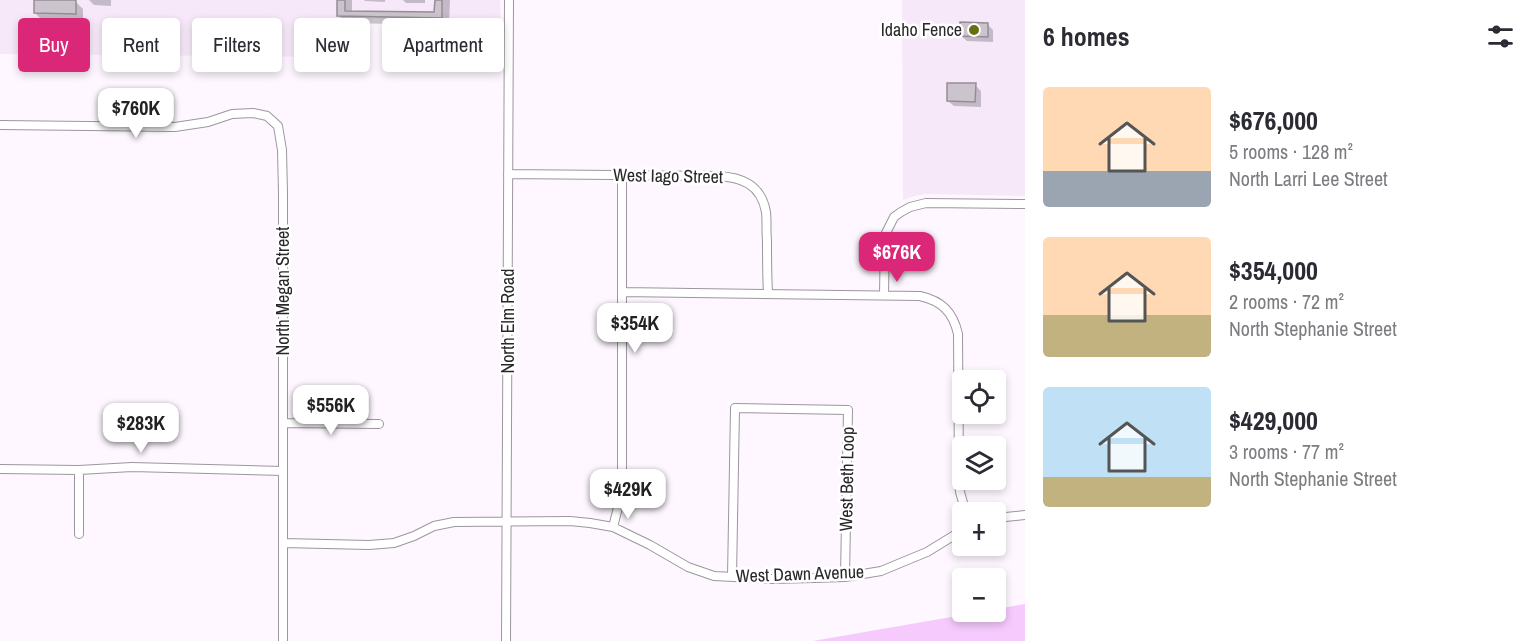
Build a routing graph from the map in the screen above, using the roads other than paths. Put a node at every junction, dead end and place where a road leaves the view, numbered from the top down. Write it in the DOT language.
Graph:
graph roads {
  1 [pos="509,0"];
  2 [pos="0,125"];
  3 [pos="508,174"];
  4 [pos="622,176"];
  5 [pos="1025,204"];
  6 [pos="622,292"];
  7 [pos="768,293"];
  8 [pos="884,295"];
  9 [pos="283,423"];
  10 [pos="379,424"];
  11 [pos="0,469"];
  12 [pos="80,470"];
  13 [pos="283,471"];
  14 [pos="962,502"];
  15 [pos="1025,515"];
  16 [pos="1006,517"];
  17 [pos="506,521"];
  18 [pos="613,527"];
  19 [pos="79,534"];
  20 [pos="952,537"];
  21 [pos="283,543"];
  22 [pos="732,577"];
  23 [pos="845,577"];
  24 [pos="283,641"];
  25 [pos="506,641"];
  1 -- 3 [label="street, North Elm Road"];
  2 -- 9 [label="street, North Megan Street"];
  3 -- 4 [label="street, West Iago Street"];
  3 -- 17 [label="street, North Elm Road"];
  4 -- 6 [label="street"];
  4 -- 7 [label="street, West Iago Street"];
  5 -- 8 [label="street"];
  6 -- 7 [label="street"];
  6 -- 18 [label="street"];
  7 -- 8 [label="street"];
  8 -- 14 [label="street"];
  9 -- 10 [label="street"];
  9 -- 13 [label="street, North Megan Street"];
  11 -- 12 [label="street"];
  12 -- 13 [label="street"];
  12 -- 19 [label="street"];
  13 -- 21 [label="street, North Megan Street"];
  15 -- 16 [label="street"];
  17 -- 18 [label="street, West Dawn Avenue"];
  17 -- 21 [label="street, West Dawn Avenue"];
  17 -- 25 [label="street, North Elm Road"];
  18 -- 22 [label="street, West Dawn Avenue"];
  20 -- 23 [label="street, West Dawn Avenue"];
  21 -- 24 [label="street, North Megan Street"];
  22 -- 23 [label="street, West Dawn Avenue"];
  22 -- 23 [label="street, West Beth Loop"];
}
